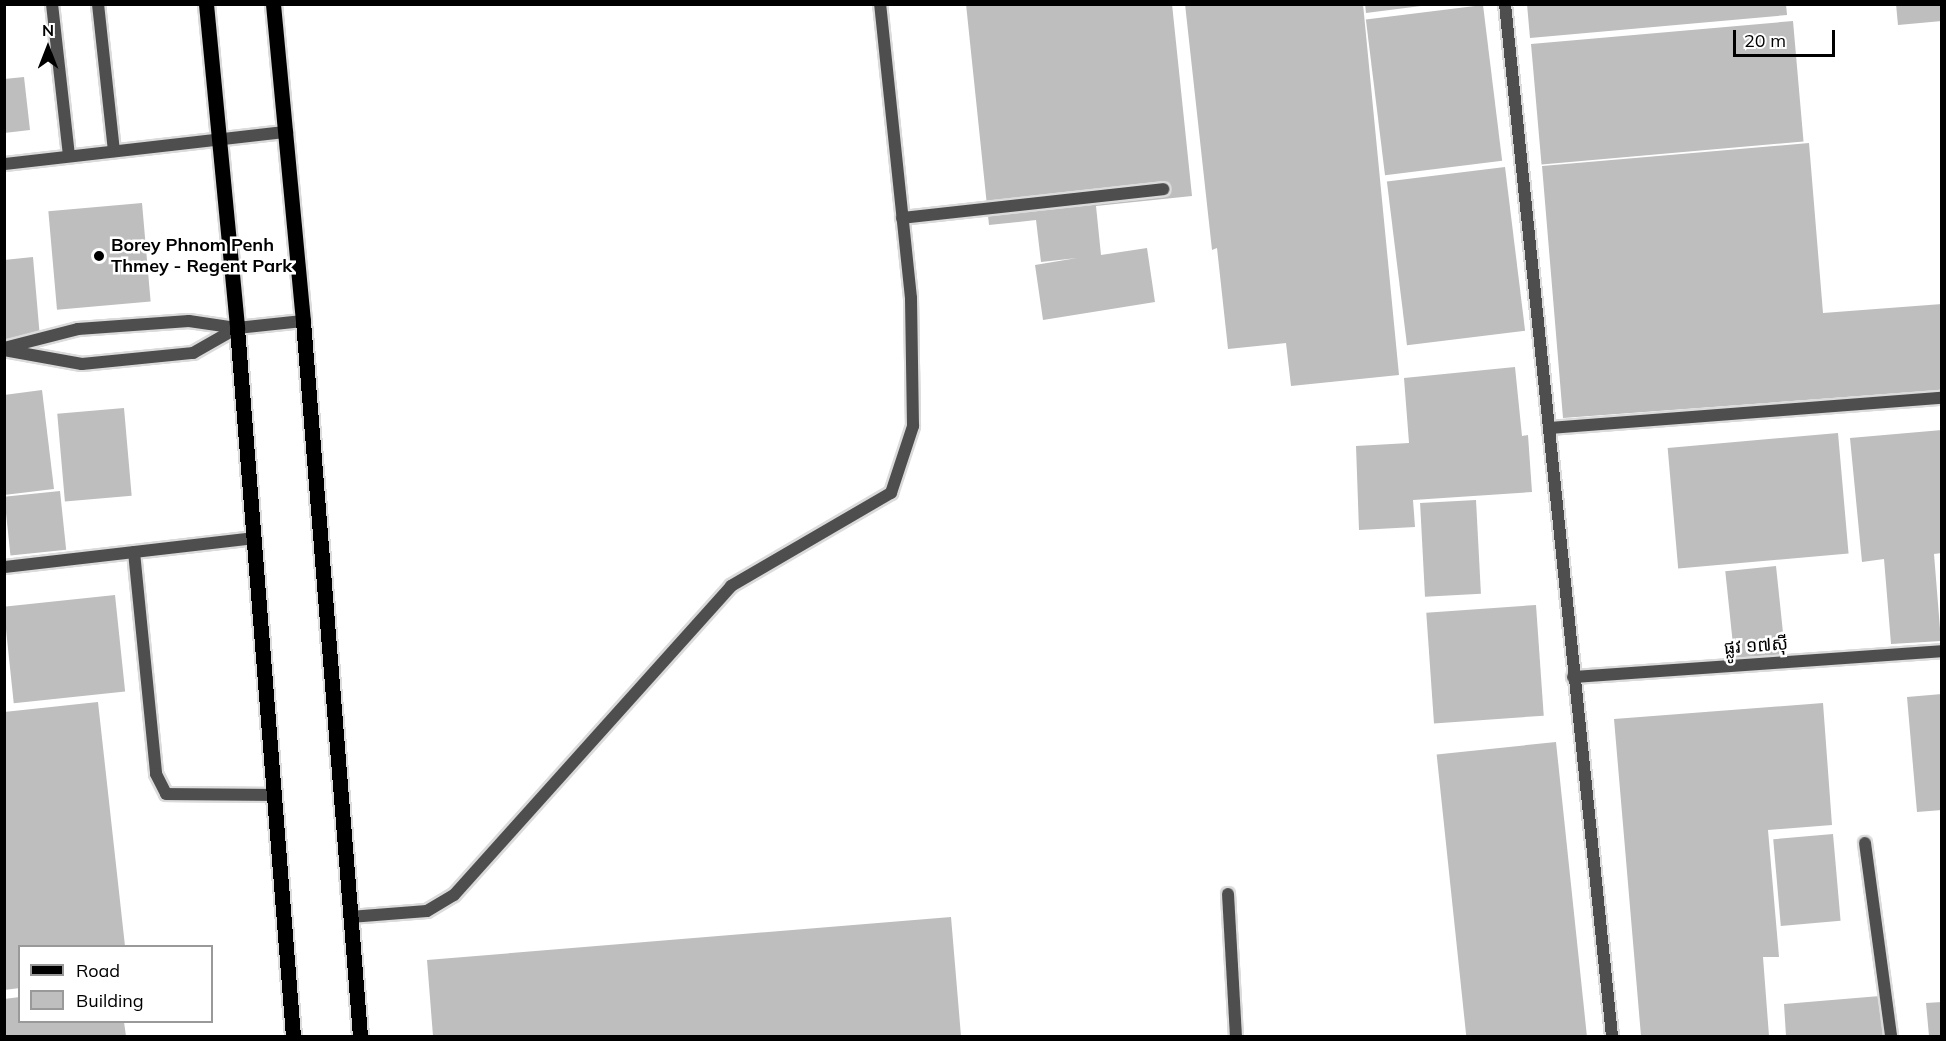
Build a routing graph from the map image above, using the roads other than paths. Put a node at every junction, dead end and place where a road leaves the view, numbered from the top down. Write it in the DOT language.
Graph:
graph roads {
  1 [pos="52,4"];
  2 [pos="98,4"];
  3 [pos="207,4"];
  4 [pos="273,4"];
  5 [pos="880,4"];
  6 [pos="1505,4"];
  7 [pos="287,132"];
  8 [pos="220,139"];
  9 [pos="114,151"];
  10 [pos="69,156"];
  11 [pos="4,164"];
  12 [pos="1162,189"];
  13 [pos="902,219"];
  14 [pos="303,321"];
  15 [pos="237,328"];
  16 [pos="4,349"];
  17 [pos="1941,398"];
  18 [pos="1549,428"];
  19 [pos="253,538"];
  20 [pos="134,552"];
  21 [pos="4,567"];
  22 [pos="1941,651"];
  23 [pos="1573,677"];
  24 [pos="274,795"];
  25 [pos="1865,843"];
  26 [pos="1228,894"];
  27 [pos="350,917"];
  28 [pos="293,1036"];
  29 [pos="360,1036"];
  30 [pos="1236,1036"];
  31 [pos="1612,1036"];
  32 [pos="1891,1036"];
  1 -- 10 [label="street"];
  2 -- 9 [label="street"];
  3 -- 8 [label="main road"];
  4 -- 7 [label="main road"];
  5 -- 13 [label="street"];
  6 -- 18 [label="street"];
  7 -- 8 [label="street"];
  7 -- 14 [label="main road"];
  8 -- 9 [label="street"];
  8 -- 15 [label="main road"];
  9 -- 10 [label="street"];
  10 -- 11 [label="street"];
  12 -- 13 [label="street"];
  13 -- 27 [label="street"];
  14 -- 15 [label="street"];
  14 -- 27 [label="main road"];
  15 -- 16 [label="street"];
  15 -- 16 [label="street"];
  15 -- 19 [label="main road"];
  17 -- 18 [label="street"];
  18 -- 23 [label="street"];
  19 -- 20 [label="street"];
  19 -- 24 [label="main road"];
  20 -- 21 [label="street"];
  20 -- 24 [label="street"];
  22 -- 23 [label="street, ផ្លូវ ១៧ស៊ី"];
  23 -- 31 [label="street"];
  24 -- 28 [label="main road"];
  25 -- 32 [label="street"];
  26 -- 30 [label="street"];
  27 -- 29 [label="main road"];
}
